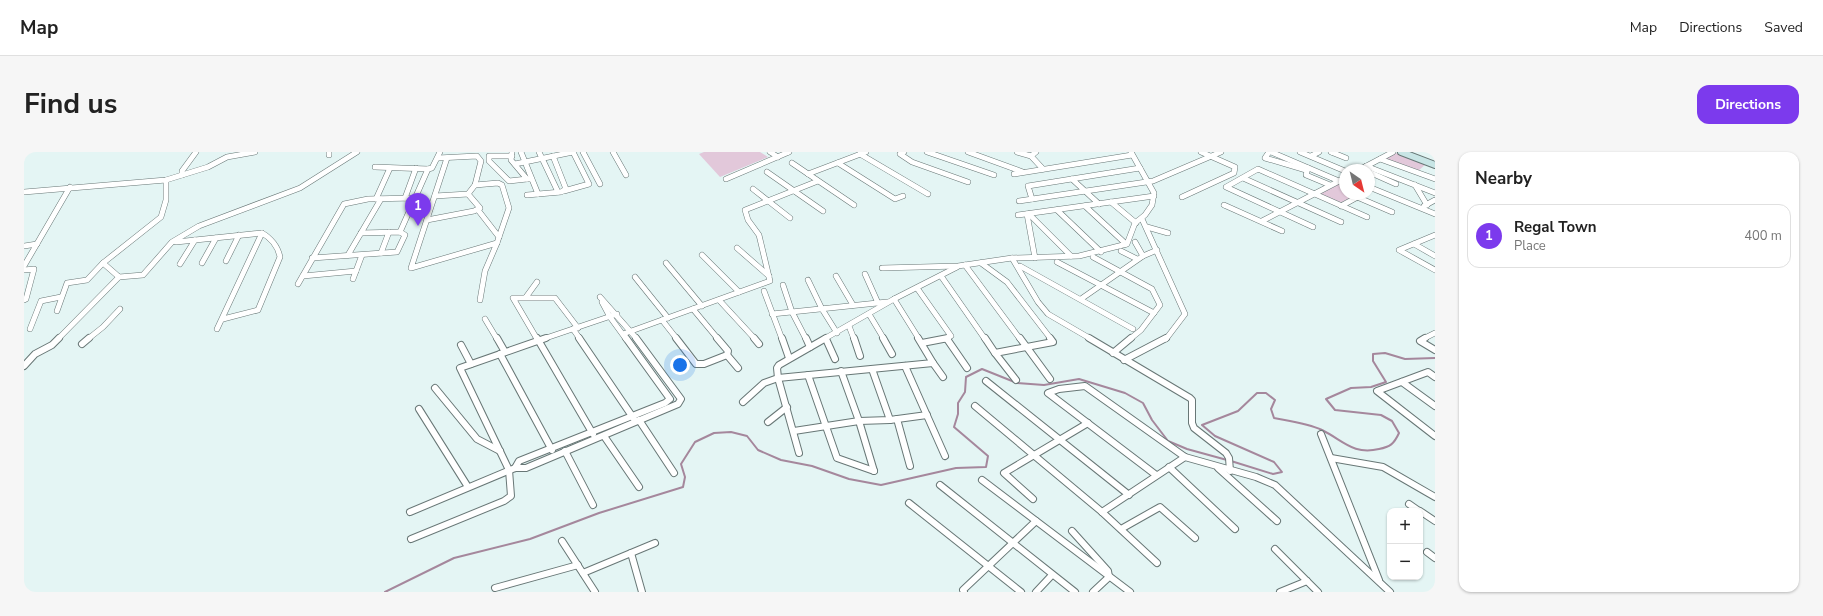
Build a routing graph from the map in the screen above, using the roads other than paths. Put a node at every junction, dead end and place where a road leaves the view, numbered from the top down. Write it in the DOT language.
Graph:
graph roads {
  1 [pos="196,152"];
  2 [pos="255,152"];
  3 [pos="357,152"];
  4 [pos="440,152"];
  5 [pos="521,152"];
  6 [pos="539,152"];
  7 [pos="573,152"];
  8 [pos="584,152"];
  9 [pos="613,152"];
  10 [pos="770,152"];
  11 [pos="789,152"];
  12 [pos="866,152"];
  13 [pos="904,152"];
  14 [pos="927,152"];
  15 [pos="968,152"];
  16 [pos="1017,152"];
  17 [pos="1036,152"];
  18 [pos="1201,152"];
  19 [pos="1221,152"];
  20 [pos="1270,152"];
  21 [pos="1319,152"];
  22 [pos="1331,152"];
  23 [pos="1393,152"];
  24 [pos="1401,152"];
  25 [pos="1301,153"];
  26 [pos="476,154"];
  27 [pos="512,154"];
  28 [pos="860,154"];
  29 [pos="1132,154"];
  30 [pos="553,156"];
  31 [pos="1030,156"];
  32 [pos="1211,156"];
  33 [pos="1311,156"];
  34 [pos="778,157"];
  35 [pos="438,158"];
  36 [pos="447,158"];
  37 [pos="542,158"];
  38 [pos="1346,158"];
  39 [pos="1380,159"];
  40 [pos="1291,160"];
  41 [pos="526,162"];
  42 [pos="792,163"];
  43 [pos="838,163"];
  44 [pos="515,164"];
  45 [pos="1371,164"];
  46 [pos="1435,165"];
  47 [pos="376,168"];
  48 [pos="390,168"];
  49 [pos="416,168"];
  50 [pos="1140,168"];
  51 [pos="1339,168"];
  52 [pos="428,169"];
  53 [pos="1043,169"];
  54 [pos="1308,169"];
  55 [pos="767,172"];
  56 [pos="1023,172"];
  57 [pos="1375,173"];
  58 [pos="182,174"];
  59 [pos="808,174"];
  60 [pos="1014,174"];
  61 [pos="626,175"];
  62 [pos="994,175"];
  63 [pos="1375,175"];
  64 [pos="1243,178"];
  65 [pos="530,179"];
  66 [pos="726,179"];
  67 [pos="1072,179"];
  68 [pos="1435,179"];
  69 [pos="166,180"];
  70 [pos="818,181"];
  71 [pos="1148,181"];
  72 [pos="1339,181"];
  73 [pos="1339,181"];
  74 [pos="968,182"];
  75 [pos="600,184"];
  76 [pos="1396,184"];
  77 [pos="475,185"];
  78 [pos="1330,185"];
  79 [pos="1415,185"];
  80 [pos="70,187"];
  81 [pos="752,189"];
  82 [pos="1375,190"];
  83 [pos="564,191"];
  84 [pos="794,191"];
  85 [pos="1085,191"];
  86 [pos="24,192"];
  87 [pos="558,192"];
  88 [pos="1435,193"];
  89 [pos="468,194"];
  90 [pos="538,194"];
  91 [pos="928,194"];
  92 [pos="1312,194"];
  93 [pos="527,195"];
  94 [pos="435,196"];
  95 [pos="903,196"];
  96 [pos="1154,196"];
  97 [pos="1182,197"];
  98 [pos="405,198"];
  99 [pos="414,198"];
  100 [pos="379,199"];
  101 [pos="1019,200"];
  102 [pos="1032,200"];
  103 [pos="1353,200"];
  104 [pos="1362,200"];
  105 [pos="1435,200"];
  106 [pos="767,201"];
  107 [pos="1111,202"];
  108 [pos="1297,202"];
  109 [pos="1099,204"];
  110 [pos="854,205"];
  111 [pos="1224,205"];
  112 [pos="1427,205"];
  113 [pos="1084,206"];
  114 [pos="1341,206"];
  115 [pos="1421,208"];
  116 [pos="478,210"];
  117 [pos="1057,210"];
  118 [pos="823,211"];
  119 [pos="1279,212"];
  120 [pos="1392,212"];
  121 [pos="1028,214"];
  122 [pos="1435,214"];
  123 [pos="1018,215"];
  124 [pos="1367,217"];
  125 [pos="790,218"];
  126 [pos="1142,219"];
  127 [pos="427,220"];
  128 [pos="1262,221"];
  129 [pos="1136,222"];
  130 [pos="1341,222"];
  131 [pos="1147,227"];
  132 [pos="1313,227"];
  133 [pos="1282,231"];
  134 [pos="389,232"];
  135 [pos="400,232"];
  136 [pos="262,233"];
  137 [pos="361,233"];
  138 [pos="1168,233"];
  139 [pos="239,235"];
  140 [pos="216,238"];
  141 [pos="1433,238"];
  142 [pos="194,240"];
  143 [pos="498,240"];
  144 [pos="172,242"];
  145 [pos="1136,242"];
  146 [pos="37,244"];
  147 [pos="1126,244"];
  148 [pos="1414,244"];
  149 [pos="24,246"];
  150 [pos="737,248"];
  151 [pos="1157,250"];
  152 [pos="1121,251"];
  153 [pos="1101,252"];
  154 [pos="381,253"];
  155 [pos="348,255"];
  156 [pos="362,255"];
  157 [pos="702,255"];
  158 [pos="1071,256"];
  159 [pos="1143,256"];
  160 [pos="1435,256"];
  161 [pos="1093,257"];
  162 [pos="312,258"];
  163 [pos="1012,258"];
  164 [pos="1035,258"];
  165 [pos="1137,259"];
  166 [pos="226,261"];
  167 [pos="980,262"];
  168 [pos="1057,262"];
  169 [pos="103,263"];
  170 [pos="202,263"];
  171 [pos="666,263"];
  172 [pos="180,264"];
  173 [pos="962,265"];
  174 [pos="24,266"];
  175 [pos="1020,266"];
  176 [pos="882,268"];
  177 [pos="24,270"];
  178 [pos="1435,270"];
  179 [pos="356,271"];
  180 [pos="1122,271"];
  181 [pos="866,274"];
  182 [pos="303,276"];
  183 [pos="836,276"];
  184 [pos="941,276"];
  185 [pos="119,277"];
  186 [pos="635,277"];
  187 [pos="769,277"];
  188 [pos="353,279"];
  189 [pos="808,280"];
  190 [pos="537,282"];
  191 [pos="298,284"];
  192 [pos="783,285"];
  193 [pos="1102,285"];
  194 [pos="917,288"];
  195 [pos="764,291"];
  196 [pos="739,292"];
  197 [pos="61,297"];
  198 [pos="526,297"];
  199 [pos="894,299"];
  200 [pos="1081,299"];
  201 [pos="24,300"];
  202 [pos="480,300"];
  203 [pos="719,300"];
  204 [pos="878,302"];
  205 [pos="888,302"];
  206 [pos="853,305"];
  207 [pos="702,306"];
  208 [pos="120,309"];
  209 [pos="693,309"];
  210 [pos="822,309"];
  211 [pos="57,311"];
  212 [pos="792,312"];
  213 [pos="1154,313"];
  214 [pos="617,314"];
  215 [pos="772,314"];
  216 [pos="869,314"];
  217 [pos="610,317"];
  218 [pos="223,319"];
  219 [pos="485,319"];
  220 [pos="665,319"];
  221 [pos="849,326"];
  222 [pos="575,328"];
  223 [pos="30,329"];
  224 [pos="217,329"];
  225 [pos="1134,329"];
  226 [pos="631,331"];
  227 [pos="837,333"];
  228 [pos="1435,333"];
  229 [pos="623,334"];
  230 [pos="826,339"];
  231 [pos="947,339"];
  232 [pos="537,341"];
  233 [pos="922,343"];
  234 [pos="82,344"];
  235 [pos="759,344"];
  236 [pos="461,345"];
  237 [pos="810,347"];
  238 [pos="1025,347"];
  239 [pos="1435,350"];
  240 [pos="503,353"];
  241 [pos="995,353"];
  242 [pos="1113,353"];
  243 [pos="892,354"];
  244 [pos="727,355"];
  245 [pos="860,356"];
  246 [pos="789,358"];
  247 [pos="835,359"];
  248 [pos="1124,360"];
  249 [pos="933,363"];
  250 [pos="471,364"];
  251 [pos="24,366"];
  252 [pos="905,366"];
  253 [pos="738,368"];
  254 [pos="967,368"];
  255 [pos="872,369"];
  256 [pos="841,371"];
  257 [pos="808,375"];
  258 [pos="943,377"];
  259 [pos="1435,377"];
  260 [pos="778,378"];
  261 [pos="1050,379"];
  262 [pos="1016,380"];
  263 [pos="986,381"];
  264 [pos="1402,382"];
  265 [pos="435,388"];
  266 [pos="670,399"];
  267 [pos="680,402"];
  268 [pos="743,402"];
  269 [pos="975,406"];
  270 [pos="1435,406"];
  271 [pos="787,407"];
  272 [pos="419,409"];
  273 [pos="927,415"];
  274 [pos="632,416"];
  275 [pos="897,419"];
  276 [pos="890,420"];
  277 [pos="637,421"];
  278 [pos="859,421"];
  279 [pos="768,422"];
  280 [pos="1088,423"];
  281 [pos="826,426"];
  282 [pos="794,430"];
  283 [pos="591,432"];
  284 [pos="1321,434"];
  285 [pos="604,436"];
  286 [pos="1435,436"];
  287 [pos="596,439"];
  288 [pos="1059,440"];
  289 [pos="551,447"];
  290 [pos="500,451"];
  291 [pos="565,451"];
  292 [pos="799,453"];
  293 [pos="555,455"];
  294 [pos="1034,455"];
  295 [pos="944,456"];
  296 [pos="1185,457"];
  297 [pos="1330,458"];
  298 [pos="1230,465"];
  299 [pos="910,466"];
  300 [pos="1169,467"];
  301 [pos="1217,467"];
  302 [pos="512,469"];
  303 [pos="674,473"];
  304 [pos="1156,475"];
  305 [pos="982,480"];
  306 [pos="940,485"];
  307 [pos="468,487"];
  308 [pos="639,487"];
  309 [pos="1129,495"];
  310 [pos="1435,497"];
  311 [pos="1033,499"];
  312 [pos="909,503"];
  313 [pos="1409,504"];
  314 [pos="593,505"];
  315 [pos="1415,508"];
  316 [pos="410,512"];
  317 [pos="1102,512"];
  318 [pos="1423,513"];
  319 [pos="1036,521"];
  320 [pos="1277,521"];
  321 [pos="1435,521"];
  322 [pos="1235,528"];
  323 [pos="1121,529"];
  324 [pos="1072,531"];
  325 [pos="1195,538"];
  326 [pos="411,539"];
  327 [pos="562,541"];
  328 [pos="655,543"];
  329 [pos="1012,543"];
  330 [pos="1274,549"];
  331 [pos="1427,552"];
  332 [pos="631,553"];
  333 [pos="1435,558"];
  334 [pos="1157,563"];
  335 [pos="578,565"];
  336 [pos="990,567"];
  337 [pos="583,573"];
  338 [pos="1052,575"];
  339 [pos="1109,577"];
  340 [pos="1307,581"];
  341 [pos="1379,582"];
  342 [pos="495,588"];
  343 [pos="595,592"];
  344 [pos="642,592"];
  345 [pos="964,592"];
  346 [pos="1021,592"];
  347 [pos="1036,592"];
  348 [pos="1075,592"];
  349 [pos="1093,592"];
  350 [pos="1130,592"];
  351 [pos="1280,592"];
  352 [pos="1318,592"];
  353 [pos="1390,592"];
  1 -- 58 [label="street"];
  2 -- 58 [label="street"];
  3 -- 144 [label="street"];
  4 -- 35 [label="street"];
  5 -- 41 [label="street"];
  6 -- 37 [label="street"];
  7 -- 30 [label="street"];
  7 -- 83 [label="street"];
  8 -- 75 [label="street"];
  9 -- 61 [label="street"];
  10 -- 34 [label="street"];
  11 -- 34 [label="street"];
  12 -- 28 [label="street"];
  13 -- 74 [label="street"];
  14 -- 62 [label="street"];
  15 -- 56 [label="street"];
  16 -- 31 [label="street"];
  17 -- 31 [label="street"];
  18 -- 32 [label="street"];
  19 -- 32 [label="street"];
  20 -- 40 [label="street"];
  20 -- 54 [label="street"];
  21 -- 33 [label="street"];
  22 -- 38 [label="street"];
  23 -- 39 [label="street"];
  24 -- 46 [label="street"];
  25 -- 33 [label="street"];
  25 -- 40 [label="street"];
  26 -- 36 [label="street"];
  26 -- 77 [label="street"];
  27 -- 44 [label="street"];
  27 -- 65 [label="street"];
  28 -- 43 [label="street"];
  28 -- 91 [label="street"];
  29 -- 50 [label="street"];
  29 -- 53 [label="street"];
  30 -- 37 [label="street"];
  30 -- 83 [label="street"];
  31 -- 53 [label="street"];
  32 -- 71 [label="street"];
  32 -- 97 [label="street"];
  33 -- 51 [label="street"];
  34 -- 66 [label="street"];
  35 -- 36 [label="street"];
  35 -- 52 [label="street"];
  36 -- 94 [label="street"];
  37 -- 41 [label="street"];
  37 -- 87 [label="street"];
  39 -- 45 [label="street"];
  39 -- 68 [label="street"];
  40 -- 54 [label="street"];
  41 -- 44 [label="street"];
  41 -- 65 [label="street"];
  42 -- 59 [label="street"];
  43 -- 59 [label="street"];
  43 -- 95 [label="street"];
  44 -- 65 [label="street"];
  47 -- 48 [label="street"];
  48 -- 49 [label="street"];
  48 -- 100 [label="street"];
  49 -- 52 [label="street"];
  49 -- 98 [label="street"];
  50 -- 67 [label="street"];
  50 -- 71 [label="street"];
  52 -- 99 [label="street"];
  53 -- 56 [label="street"];
  54 -- 72 [label="street"];
  54 -- 78 [label="street"];
  55 -- 84 [label="street"];
  56 -- 60 [label="street"];
  57 -- 79 [label="street"];
  58 -- 69 [label="street"];
  59 -- 70 [label="street"];
  63 -- 76 [label="street"];
  64 -- 92 [label="street"];
  64 -- 108 [label="street"];
  64 -- 119 [label="street"];
  65 -- 90 [label="street"];
  67 -- 85 [label="street"];
  67 -- 102 [label="street"];
  69 -- 80 [label="street"];
  69 -- 169 [label="street"];
  70 -- 84 [label="street"];
  70 -- 110 [label="street"];
  71 -- 85 [label="street"];
  71 -- 96 [label="street"];
  73 -- 78 [label="street"];
  77 -- 89 [label="street"];
  77 -- 143 [label="street"];
  78 -- 92 [label="street"];
  79 -- 88 [label="street"];
  79 -- 112 [label="street"];
  80 -- 86 [label="street"];
  80 -- 146 [label="street"];
  81 -- 106 [label="street"];
  82 -- 115 [label="street"];
  83 -- 87 [label="street"];
  84 -- 106 [label="street"];
  84 -- 118 [label="street"];
  85 -- 102 [label="street"];
  85 -- 109 [label="street"];
  87 -- 90 [label="street"];
  89 -- 94 [label="street"];
  89 -- 116 [label="street"];
  90 -- 93 [label="street"];
  92 -- 108 [label="street"];
  92 -- 114 [label="street"];
  94 -- 127 [label="street"];
  96 -- 107 [label="street"];
  96 -- 126 [label="street"];
  98 -- 99 [label="street"];
  98 -- 100 [label="street"];
  99 -- 135 [label="street"];
  100 -- 137 [label="street"];
  100 -- 162 [label="street"];
  101 -- 102 [label="street"];
  103 -- 114 [label="street"];
  104 -- 120 [label="street"];
  105 -- 112 [label="street"];
  106 -- 125 [label="street"];
  106 -- 187 [label="street"];
  107 -- 109 [label="street"];
  107 -- 129 [label="street"];
  108 -- 119 [label="street"];
  108 -- 130 [label="street"];
  109 -- 113 [label="street"];
  111 -- 128 [label="street"];
  112 -- 115 [label="street"];
  113 -- 117 [label="street"];
  113 -- 147 [label="street"];
  114 -- 124 [label="street"];
  115 -- 122 [label="street"];
  116 -- 127 [label="street"];
  116 -- 143 [label="street"];
  117 -- 121 [label="street"];
  117 -- 153 [label="street"];
  119 -- 128 [label="street"];
  119 -- 132 [label="street"];
  121 -- 123 [label="street"];
  121 -- 158 [label="street"];
  121 -- 164 [label="street"];
  126 -- 129 [label="street"];
  126 -- 131 [label="street"];
  127 -- 143 [label="street"];
  128 -- 133 [label="street"];
  129 -- 147 [label="street"];
  131 -- 138 [label="street"];
  131 -- 151 [label="street"];
  134 -- 135 [label="street"];
  134 -- 137 [label="street"];
  134 -- 154 [label="street"];
  135 -- 154 [label="street"];
  136 -- 139 [label="street"];
  136 -- 218 [label="street"];
  136 -- 218 [label="street"];
  137 -- 155 [label="street"];
  139 -- 140 [label="street"];
  139 -- 166 [label="street"];
  140 -- 142 [label="street"];
  140 -- 170 [label="street"];
  141 -- 148 [label="street"];
  142 -- 144 [label="street"];
  142 -- 172 [label="street"];
  143 -- 202 [label="street"];
  144 -- 185 [label="street"];
  145 -- 159 [label="street"];
  146 -- 149 [label="street"];
  146 -- 174 [label="street"];
  147 -- 153 [label="street"];
  148 -- 160 [label="street"];
  148 -- 178 [label="street"];
  150 -- 187 [label="street"];
  151 -- 159 [label="street"];
  151 -- 248 [label="street"];
  152 -- 165 [label="street"];
  153 -- 158 [label="street"];
  154 -- 156 [label="street"];
  155 -- 156 [label="street"];
  155 -- 162 [label="street"];
  156 -- 179 [label="street"];
  157 -- 196 [label="street"];
  158 -- 164 [label="street"];
  159 -- 165 [label="street"];
  161 -- 180 [label="street"];
  162 -- 182 [label="street"];
  163 -- 164 [label="street"];
  163 -- 167 [label="street"];
  163 -- 242 [label="street"];
  165 -- 180 [label="street"];
  167 -- 173 [label="street"];
  167 -- 238 [label="street"];
  168 -- 193 [label="street"];
  169 -- 185 [label="street"];
  169 -- 197 [label="street"];
  171 -- 207 [label="street"];
  173 -- 176 [label="street"];
  173 -- 184 [label="street"];
  173 -- 238 [label="street"];
  175 -- 200 [label="street"];
  177 -- 201 [label="street"];
  179 -- 182 [label="street"];
  179 -- 188 [label="street"];
  180 -- 193 [label="street"];
  180 -- 213 [label="street"];
  181 -- 204 [label="street"];
  182 -- 191 [label="street"];
  183 -- 206 [label="street"];
  184 -- 194 [label="street"];
  184 -- 241 [label="street"];
  185 -- 251 [label="street"];
  186 -- 220 [label="street"];
  187 -- 196 [label="street"];
  189 -- 210 [label="street"];
  190 -- 198 [label="street"];
  192 -- 212 [label="street"];
  193 -- 200 [label="street"];
  193 -- 213 [label="street"];
  194 -- 199 [label="street"];
  194 -- 231 [label="street"];
  195 -- 215 [label="street"];
  196 -- 203 [label="street"];
  197 -- 211 [label="street"];
  197 -- 223 [label="street"];
  198 -- 222 [label="street"];
  198 -- 232 [label="street"];
  199 -- 205 [label="street"];
  199 -- 233 [label="street"];
  200 -- 225 [label="street"];
  203 -- 207 [label="street"];
  203 -- 235 [label="street"];
  204 -- 205 [label="street"];
  204 -- 206 [label="street"];
  205 -- 216 [label="street"];
  206 -- 210 [label="street"];
  207 -- 209 [label="street"];
  208 -- 234 [label="street"];
  209 -- 220 [label="street"];
  209 -- 244 [label="street"];
  210 -- 212 [label="street"];
  210 -- 227 [label="street"];
  212 -- 215 [label="street"];
  212 -- 237 [label="street"];
  213 -- 242 [label="street"];
  214 -- 217 [label="street"];
  214 -- 217 [label="street"];
  214 -- 226 [label="street"];
  215 -- 246 [label="street"];
  216 -- 221 [label="street"];
  216 -- 243 [label="street"];
  217 -- 222 [label="street"];
  217 -- 229 [label="street"];
  218 -- 224 [label="street"];
  219 -- 240 [label="street"];
  220 -- 226 [label="street"];
  220 -- 244 [label="street"];
  221 -- 227 [label="street"];
  221 -- 245 [label="street"];
  222 -- 232 [label="street"];
  222 -- 274 [label="street"];
  226 -- 229 [label="street"];
  226 -- 267 [label="street"];
  227 -- 230 [label="street"];
  228 -- 239 [label="street"];
  229 -- 266 [label="street"];
  230 -- 237 [label="street"];
  230 -- 247 [label="street"];
  231 -- 233 [label="street"];
  231 -- 254 [label="street"];
  232 -- 240 [label="street"];
  232 -- 283 [label="street"];
  233 -- 249 [label="street"];
  236 -- 250 [label="street"];
  237 -- 246 [label="street"];
  238 -- 241 [label="street"];
  238 -- 261 [label="street"];
  240 -- 250 [label="street"];
  240 -- 289 [label="street"];
  241 -- 262 [label="street"];
  242 -- 248 [label="street"];
  244 -- 253 [label="street"];
  246 -- 260 [label="street"];
  248 -- 298 [label="street"];
  249 -- 252 [label="street"];
  249 -- 258 [label="street"];
  250 -- 290 [label="street"];
  252 -- 255 [label="street"];
  252 -- 273 [label="street"];
  255 -- 256 [label="street"];
  255 -- 276 [label="street"];
  256 -- 257 [label="street"];
  256 -- 278 [label="street"];
  257 -- 260 [label="street"];
  257 -- 281 [label="street"];
  259 -- 264 [label="street"];
  260 -- 268 [label="street"];
  260 -- 271 [label="street"];
  263 -- 288 [label="street"];
  264 -- 270 [label="street"];
  264 -- 286 [label="street"];
  265 -- 290 [label="street"];
  266 -- 267 [label="street"];
  266 -- 274 [label="street"];
  267 -- 277 [label="street"];
  269 -- 294 [label="street"];
  271 -- 279 [label="street"];
  271 -- 282 [label="street"];
  272 -- 307 [label="street"];
  273 -- 275 [label="street"];
  273 -- 295 [label="street"];
  274 -- 277 [label="street"];
  274 -- 283 [label="street"];
  275 -- 276 [label="street"];
  275 -- 299 [label="street"];
  276 -- 278 [label="street"];
  277 -- 285 [label="street"];
  277 -- 303 [label="street"];
  278 -- 281 [label="street"];
  278 -- 281 [label="street"];
  280 -- 288 [label="street"];
  280 -- 296 [label="street"];
  280 -- 304 [label="street"];
  281 -- 282 [label="street"];
  282 -- 292 [label="street"];
  283 -- 287 [label="street"];
  283 -- 289 [label="street"];
  284 -- 297 [label="street"];
  285 -- 287 [label="street"];
  285 -- 308 [label="street"];
  287 -- 291 [label="street"];
  288 -- 294 [label="street"];
  288 -- 309 [label="street"];
  289 -- 293 [label="street"];
  289 -- 302 [label="street"];
  290 -- 302 [label="street"];
  291 -- 293 [label="street"];
  291 -- 314 [label="street"];
  293 -- 302 [label="street"];
  294 -- 311 [label="street"];
  294 -- 317 [label="street"];
  296 -- 300 [label="street"];
  296 -- 301 [label="street"];
  297 -- 310 [label="street"];
  297 -- 341 [label="street"];
  298 -- 301 [label="street"];
  298 -- 341 [label="street"];
  300 -- 304 [label="street"];
  300 -- 322 [label="street"];
  301 -- 320 [label="street"];
  302 -- 307 [label="street"];
  302 -- 326 [label="street"];
  304 -- 309 [label="street"];
  305 -- 319 [label="street"];
  306 -- 329 [label="street"];
  307 -- 316 [label="street"];
  309 -- 317 [label="street"];
  312 -- 336 [label="street"];
  313 -- 315 [label="street"];
  317 -- 323 [label="street"];
  318 -- 321 [label="street"];
  319 -- 329 [label="street"];
  319 -- 339 [label="street"];
  323 -- 325 [label="street"];
  323 -- 334 [label="street"];
  324 -- 339 [label="street"];
  327 -- 335 [label="street"];
  328 -- 332 [label="street"];
  329 -- 336 [label="street"];
  329 -- 338 [label="street"];
  330 -- 340 [label="street"];
  331 -- 333 [label="street"];
  332 -- 337 [label="street"];
  332 -- 344 [label="street"];
  335 -- 337 [label="street"];
  335 -- 342 [label="street"];
  336 -- 345 [label="street"];
  336 -- 346 [label="street"];
  337 -- 343 [label="street"];
  338 -- 347 [label="street"];
  338 -- 348 [label="street"];
  339 -- 349 [label="street"];
  339 -- 350 [label="street"];
  340 -- 351 [label="street"];
  340 -- 352 [label="street"];
  341 -- 353 [label="street"];
}
